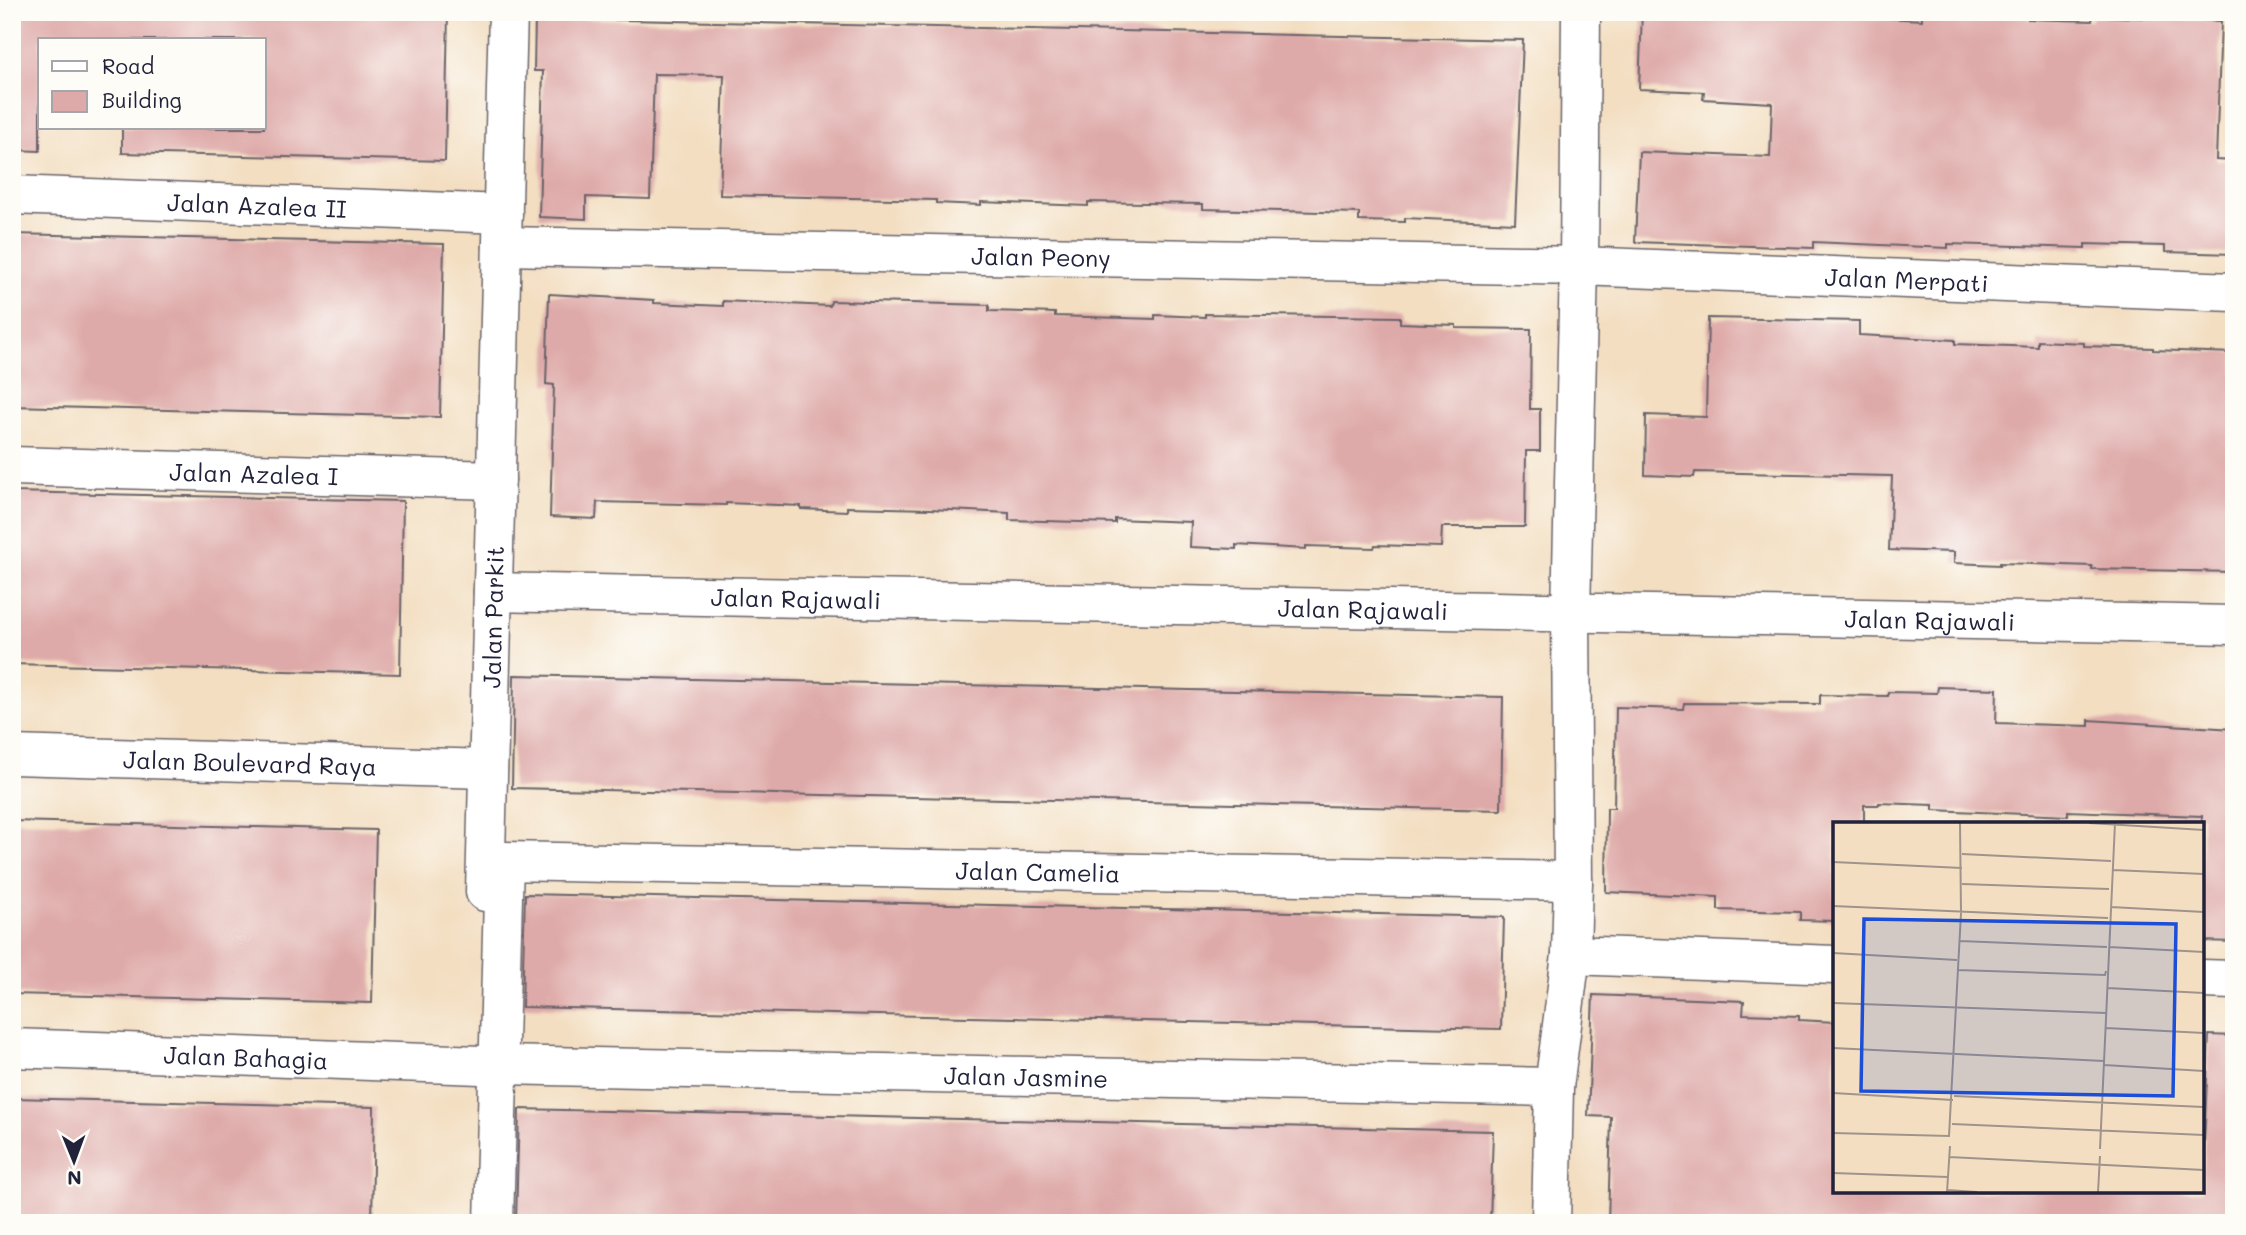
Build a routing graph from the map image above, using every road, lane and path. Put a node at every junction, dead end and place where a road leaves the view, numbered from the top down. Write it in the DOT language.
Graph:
graph roads {
  1 [pos="508,12"];
  2 [pos="1581,12"];
  3 [pos="12,195"];
  4 [pos="503,230"];
  5 [pos="1579,266"];
  6 [pos="2234,292"];
  7 [pos="12,466"];
  8 [pos="496,480"];
  9 [pos="493,592"];
  10 [pos="1571,614"];
  11 [pos="2234,625"];
  12 [pos="12,755"];
  13 [pos="488,769"];
  14 [pos="1573,881"];
  15 [pos="1571,955"];
  16 [pos="1833,965"];
  17 [pos="2204,979"];
  18 [pos="2234,980"];
  19 [pos="12,1048"];
  20 [pos="490,1065"];
  21 [pos="1554,1087"];
  22 [pos="477,1223"];
  23 [pos="494,1223"];
  24 [pos="1551,1223"];
  1 -- 4 [label="street, Jalan Parkit"];
  2 -- 5 [label="street"];
  3 -- 4 [label="street, Jalan Azalea II"];
  4 -- 5 [label="street, Jalan Peony"];
  4 -- 8 [label="street, Jalan Parkit"];
  5 -- 6 [label="street, Jalan Merpati"];
  5 -- 10 [label="street"];
  7 -- 8 [label="street, Jalan Azalea I"];
  8 -- 9 [label="street, Jalan Parkit"];
  9 -- 10 [label="street, Jalan Rajawali"];
  9 -- 13 [label="street, Jalan Parkit"];
  10 -- 11 [label="street, Jalan Rajawali"];
  10 -- 14 [label="street"];
  12 -- 13 [label="street, Jalan Boulevard Raya"];
  13 -- 20 [label="street, Jalan Parkit"];
  14 -- 15 [label="street"];
  14 -- 20 [label="street, Jalan Camelia"];
  15 -- 16 [label="street"];
  15 -- 21 [label="street"];
  17 -- 18 [label="street"];
  19 -- 20 [label="street, Jalan Bahagia"];
  20 -- 21 [label="street, Jalan Jasmine"];
  20 -- 22 [label="street, Jalan Parkit"];
  20 -- 23 [label="street"];
  21 -- 24 [label="street"];
}
